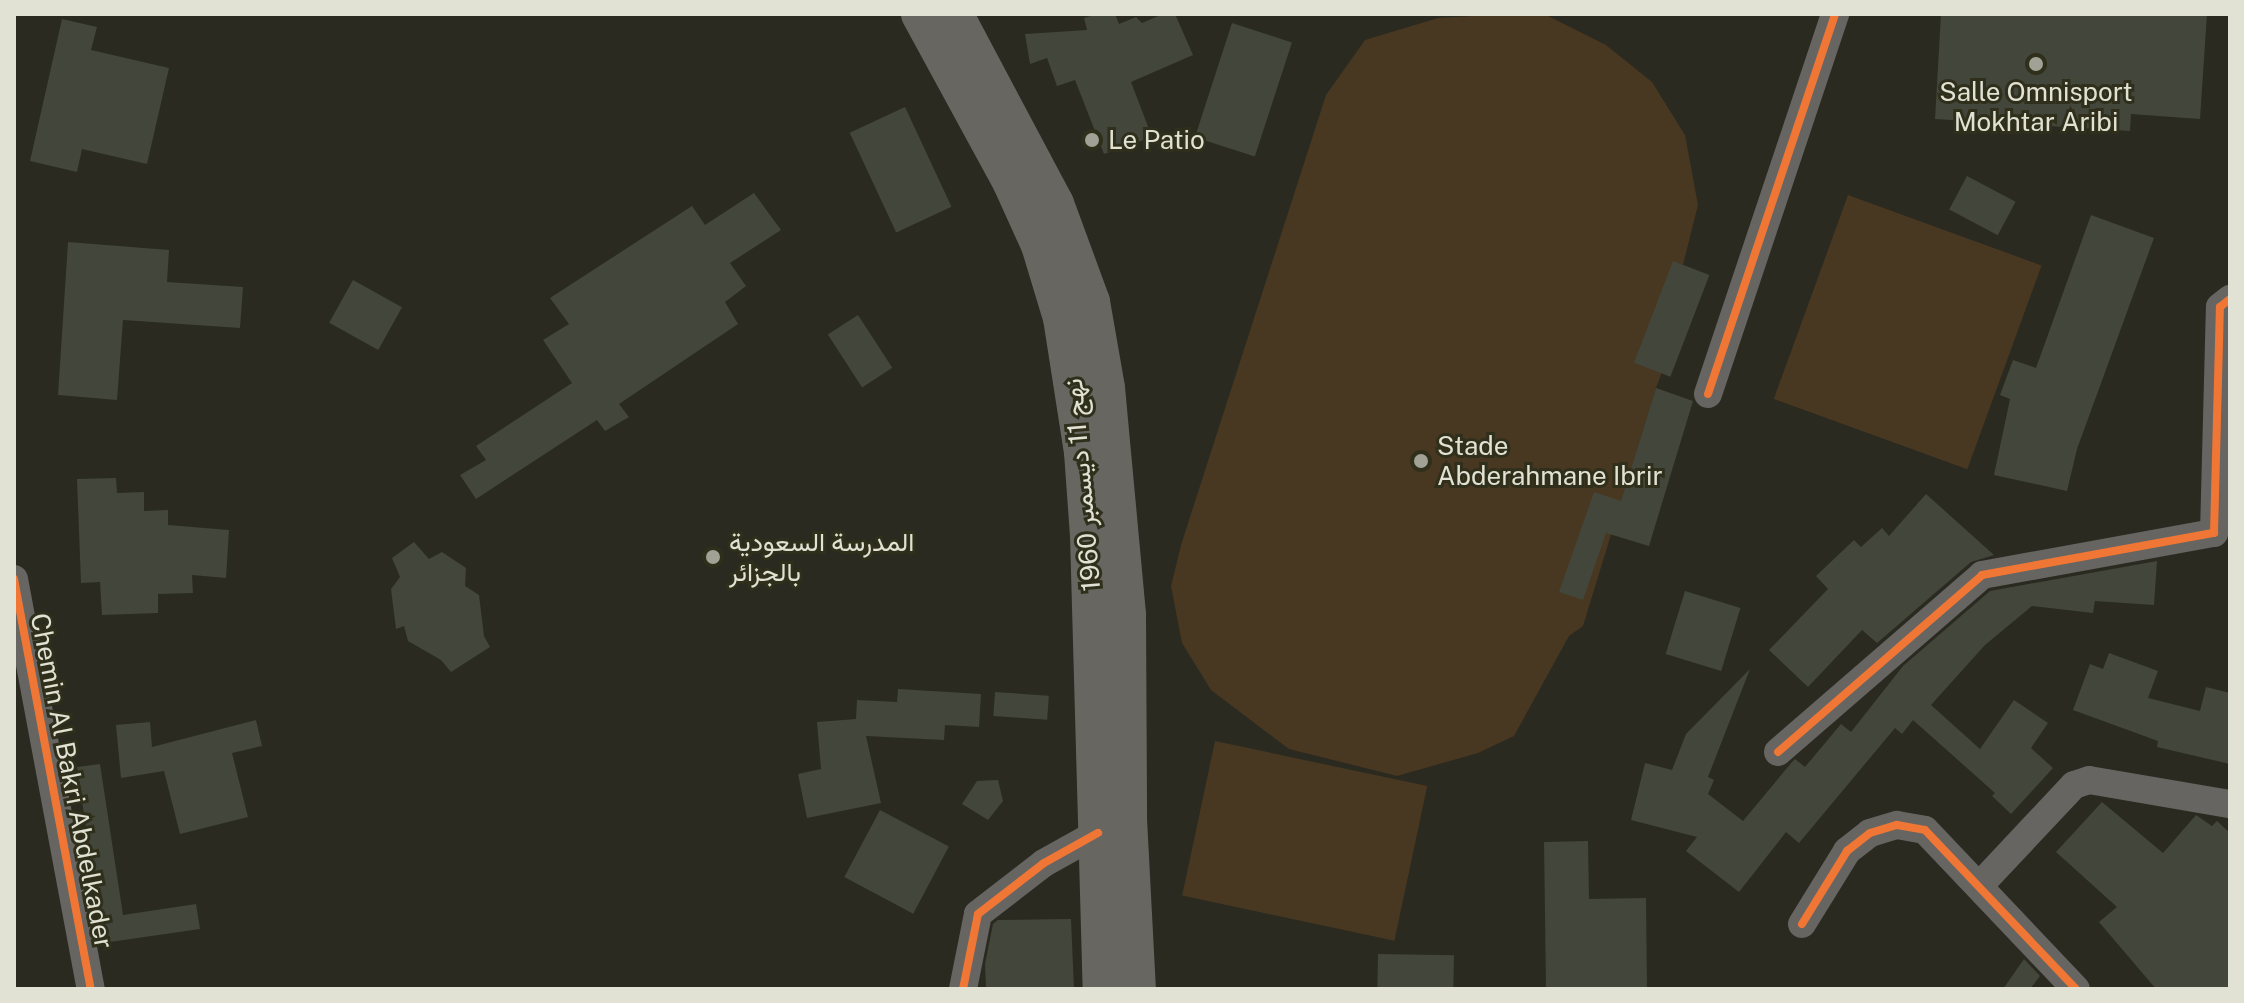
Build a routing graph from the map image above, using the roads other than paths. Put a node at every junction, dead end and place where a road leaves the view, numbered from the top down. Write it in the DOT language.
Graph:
graph roads {
  1 [pos="921,14"];
  2 [pos="953,14"];
  3 [pos="1835,14"];
  4 [pos="2230,299"];
  5 [pos="1708,394"];
  6 [pos="14,579"];
  7 [pos="1778,752"];
  8 [pos="2230,804"];
  9 [pos="1098,833"];
  10 [pos="1980,885"];
  11 [pos="1802,924"];
  12 [pos="91,989"];
  13 [pos="963,989"];
  14 [pos="1103,989"];
  15 [pos="1136,989"];
  16 [pos="2076,989"];
  1 -- 9 [label="main road, نهج 11 ديسمبر 1960"];
  2 -- 15 [label="main road, نهج 11 ديسمبر 1960"];
  3 -- 5 [label="street"];
  4 -- 7 [label="street"];
  6 -- 12 [label="street, Chemin Al Bakri Abdelkader"];
  8 -- 10 [label="street"];
  9 -- 13 [label="street"];
  9 -- 14 [label="main road, نهج 11 ديسمبر 1960"];
  10 -- 11 [label="street"];
  10 -- 16 [label="street"];
}
